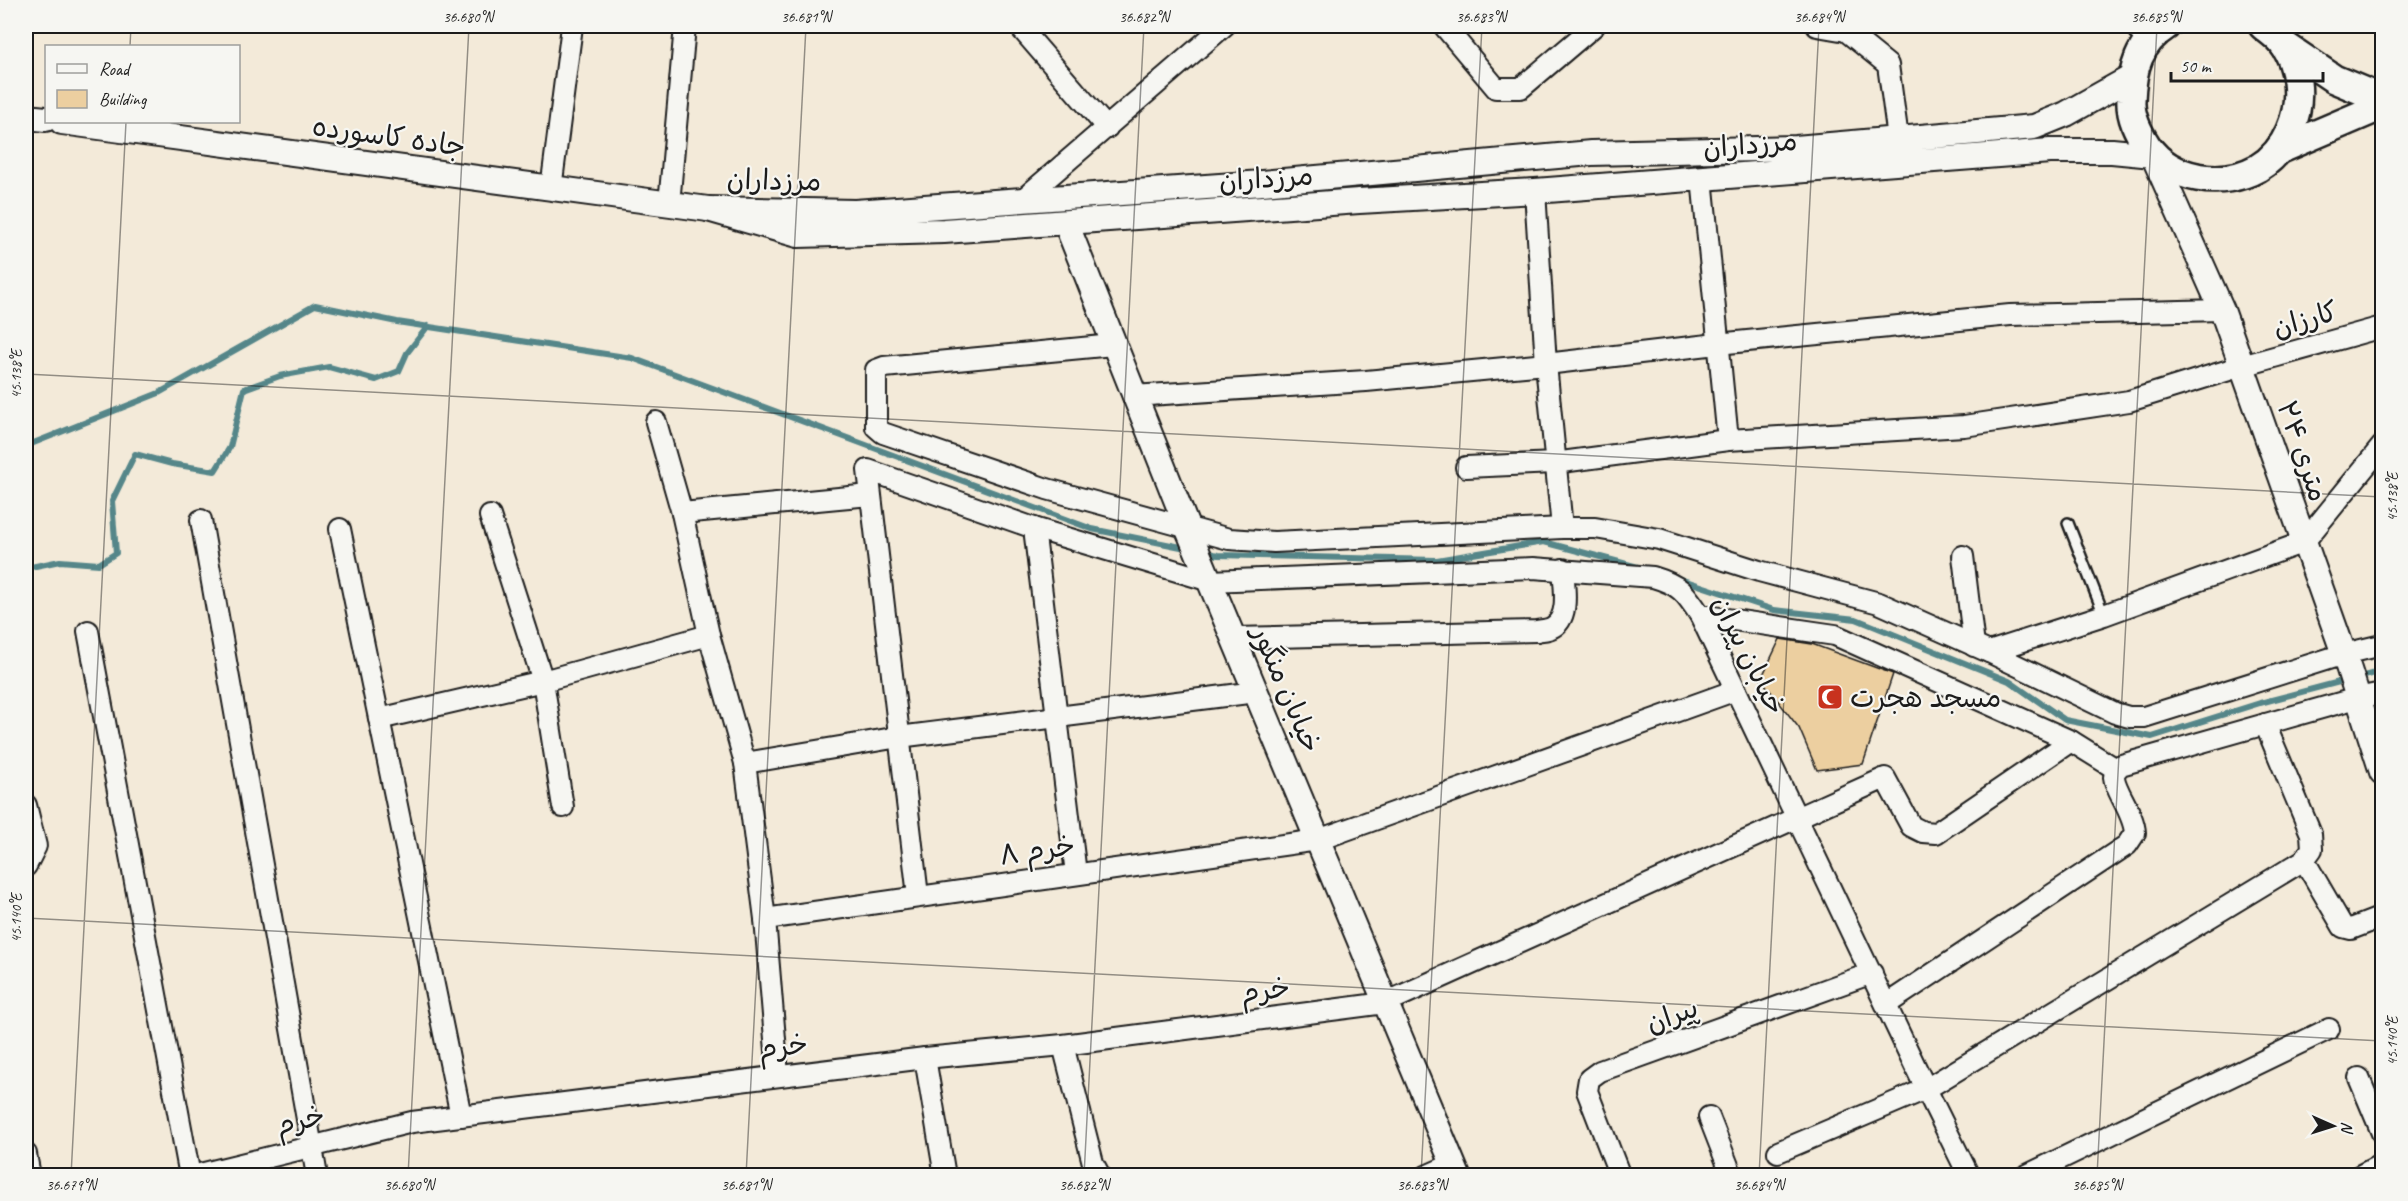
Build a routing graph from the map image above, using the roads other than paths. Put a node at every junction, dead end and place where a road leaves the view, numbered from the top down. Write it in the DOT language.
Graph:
graph roads {
  1 [pos="572,26"];
  2 [pos="685,26"];
  3 [pos="1018,26"];
  4 [pos="1444,26"];
  5 [pos="1594,26"];
  6 [pos="1817,26"];
  7 [pos="2263,26"];
  8 [pos="1850,28"];
  9 [pos="1213,29"];
  10 [pos="2150,31"];
  11 [pos="2283,44"];
  12 [pos="2132,77"];
  13 [pos="2382,99"];
  14 [pos="2382,106"];
  15 [pos="26,117"];
  16 [pos="45,119"];
  17 [pos="69,123"];
  18 [pos="1107,128"];
  19 [pos="1898,138"];
  20 [pos="2279,150"];
  21 [pos="2153,155"];
  22 [pos="1702,178"];
  23 [pos="551,189"];
  24 [pos="1535,191"];
  25 [pos="1022,200"];
  26 [pos="669,204"];
  27 [pos="708,209"];
  28 [pos="1066,223"];
  29 [pos="2222,310"];
  30 [pos="2382,327"];
  31 [pos="1718,344"];
  32 [pos="1113,345"];
  33 [pos="1546,364"];
  34 [pos="2242,366"];
  35 [pos="1133,396"];
  36 [pos="656,422"];
  37 [pos="1728,440"];
  38 [pos="2382,446"];
  39 [pos="1554,463"];
  40 [pos="1466,467"];
  41 [pos="870,495"];
  42 [pos="682,513"];
  43 [pos="490,516"];
  44 [pos="201,520"];
  45 [pos="2068,523"];
  46 [pos="1187,527"];
  47 [pos="1034,528"];
  48 [pos="1562,528"];
  49 [pos="340,529"];
  50 [pos="2304,542"];
  51 [pos="1963,556"];
  52 [pos="1563,569"];
  53 [pos="1210,581"];
  54 [pos="1700,615"];
  55 [pos="2104,615"];
  56 [pos="88,631"];
  57 [pos="709,635"];
  58 [pos="1233,638"];
  59 [pos="2382,645"];
  60 [pos="1982,649"];
  61 [pos="2344,654"];
  62 [pos="543,681"];
  63 [pos="1736,690"];
  64 [pos="1256,692"];
  65 [pos="2382,693"];
  66 [pos="2357,698"];
  67 [pos="1057,717"];
  68 [pos="379,719"];
  69 [pos="2265,724"];
  70 [pos="899,737"];
  71 [pos="2071,741"];
  72 [pos="745,764"];
  73 [pos="2116,769"];
  74 [pos="2382,772"];
  75 [pos="26,805"];
  76 [pos="563,807"];
  77 [pos="1796,819"];
  78 [pos="1318,840"];
  79 [pos="2304,860"];
  80 [pos="26,866"];
  81 [pos="1076,873"];
  82 [pos="918,896"];
  83 [pos="2382,917"];
  84 [pos="765,919"];
  85 [pos="1872,973"];
  86 [pos="1385,1003"];
  87 [pos="1887,1004"];
  88 [pos="2329,1029"];
  89 [pos="1063,1045"];
  90 [pos="925,1058"];
  91 [pos="778,1075"];
  92 [pos="2359,1078"];
  93 [pos="1926,1089"];
  94 [pos="462,1116"];
  95 [pos="1709,1117"];
  96 [pos="2382,1133"];
  97 [pos="313,1146"];
  98 [pos="1778,1152"];
  99 [pos="26,1154"];
  100 [pos="2382,1164"];
  101 [pos="1455,1170"];
  102 [pos="30,1176"];
  103 [pos="191,1176"];
  104 [pos="317,1176"];
  105 [pos="945,1176"];
  106 [pos="1100,1176"];
  107 [pos="1426,1176"];
  108 [pos="1620,1176"];
  109 [pos="1732,1176"];
  110 [pos="1969,1176"];
  111 [pos="2025,1176"];
  112 [pos="2359,1176"];
  1 -- 23 [label="street"];
  2 -- 26 [label="street"];
  3 -- 18 [label="street"];
  4 -- 5 [label="street"];
  6 -- 8 [label="street"];
  7 -- 11 [label="main road"];
  8 -- 19 [label="street"];
  9 -- 18 [label="street"];
  10 -- 12 [label="main road"];
  11 -- 13 [label="main road"];
  11 -- 20 [label="main road"];
  12 -- 19 [label="street, مرزداران"];
  12 -- 21 [label="main road"];
  14 -- 20 [label="main road"];
  15 -- 16 [label="street"];
  17 -- 23 [label="street, جاده کاسورده"];
  18 -- 25 [label="street"];
  19 -- 25 [label="street, مرزداران"];
  20 -- 21 [label="main road"];
  21 -- 22 [label="street, مرزداران"];
  21 -- 29 [label="street, ۲۴ متری"];
  22 -- 24 [label="street, مرزداران"];
  22 -- 31 [label="street"];
  23 -- 26 [label="street, جاده کاسورده"];
  24 -- 28 [label="street, مرزداران"];
  24 -- 33 [label="street"];
  25 -- 27 [label="street, مرزداران"];
  26 -- 27 [label="street, جاده کاسورده"];
  27 -- 28 [label="street, مرزداران"];
  28 -- 32 [label="street, خیابان منگور"];
  29 -- 31 [label="street"];
  29 -- 34 [label="street, ۲۴ متری"];
  30 -- 34 [label="street, کارزان"];
  31 -- 33 [label="street"];
  31 -- 37 [label="street"];
  32 -- 35 [label="street, خیابان منگور"];
  32 -- 46 [label="street"];
  33 -- 35 [label="street"];
  33 -- 39 [label="street"];
  34 -- 37 [label="street, کارزان"];
  34 -- 50 [label="street, ۲۴ متری"];
  35 -- 46 [label="street, خیابان منگور"];
  36 -- 42 [label="street"];
  37 -- 39 [label="street, کارزان"];
  38 -- 50 [label="street"];
  39 -- 40 [label="street, کارزان"];
  39 -- 48 [label="street"];
  41 -- 42 [label="street"];
  41 -- 47 [label="street, خیابان پیران"];
  41 -- 70 [label="street"];
  42 -- 57 [label="street"];
  43 -- 62 [label="street"];
  44 -- 97 [label="street"];
  45 -- 55 [label="lane"];
  46 -- 48 [label="street"];
  46 -- 53 [label="street, خیابان منگور"];
  47 -- 53 [label="street, خیابان پیران"];
  47 -- 67 [label="street"];
  48 -- 60 [label="street"];
  49 -- 68 [label="street"];
  50 -- 55 [label="street"];
  50 -- 61 [label="street, ۲۴ متری"];
  51 -- 60 [label="street"];
  52 -- 53 [label="street, خیابان پیران"];
  52 -- 54 [label="street, خیابان پیران"];
  52 -- 58 [label="street"];
  53 -- 58 [label="street, خیابان منگور"];
  54 -- 63 [label="street, خیابان پیران"];
  54 -- 71 [label="street"];
  55 -- 60 [label="street"];
  56 -- 103 [label="street"];
  57 -- 62 [label="street"];
  57 -- 72 [label="street"];
  58 -- 64 [label="street, خیابان منگور"];
  59 -- 61 [label="street"];
  60 -- 61 [label="street"];
  61 -- 66 [label="street, ۲۴ متری"];
  62 -- 68 [label="street"];
  62 -- 76 [label="street"];
  63 -- 77 [label="street, خیابان پیران"];
  63 -- 78 [label="street, خرم ۸"];
  64 -- 67 [label="street"];
  64 -- 78 [label="street, خیابان منگور"];
  65 -- 66 [label="street"];
  66 -- 69 [label="street"];
  66 -- 74 [label="street, ۲۴ متری"];
  67 -- 70 [label="street"];
  67 -- 81 [label="street"];
  68 -- 94 [label="street"];
  69 -- 73 [label="street"];
  69 -- 79 [label="street"];
  70 -- 72 [label="street"];
  70 -- 82 [label="street"];
  71 -- 73 [label="street"];
  71 -- 77 [label="street, خرم"];
  72 -- 84 [label="street"];
  73 -- 87 [label="street"];
  75 -- 80 [label="street"];
  77 -- 85 [label="street, خیابان پیران"];
  77 -- 86 [label="street, خرم"];
  78 -- 81 [label="street, خرم ۸"];
  78 -- 86 [label="street, خیابان منگور"];
  79 -- 83 [label="street"];
  79 -- 93 [label="street"];
  81 -- 82 [label="street, خرم ۸"];
  82 -- 84 [label="street, خرم ۸"];
  84 -- 91 [label="street"];
  85 -- 87 [label="street, خیابان پیران"];
  85 -- 108 [label="street, پیران"];
  86 -- 89 [label="street, خرم"];
  86 -- 101 [label="street, خیابان منگور"];
  87 -- 93 [label="street, خیابان پیران"];
  88 -- 111 [label="street"];
  89 -- 90 [label="street, خرم"];
  89 -- 106 [label="street"];
  90 -- 91 [label="street, خرم"];
  90 -- 105 [label="street"];
  91 -- 94 [label="street, خرم"];
  92 -- 96 [label="street"];
  93 -- 98 [label="street"];
  93 -- 110 [label="street, خیابان پیران"];
  94 -- 97 [label="street, خرم"];
  95 -- 109 [label="street"];
  97 -- 103 [label="street, خرم"];
  97 -- 104 [label="street"];
  99 -- 102 [label="street"];
  100 -- 112 [label="street"];
  101 -- 107 [label="street"];
}
